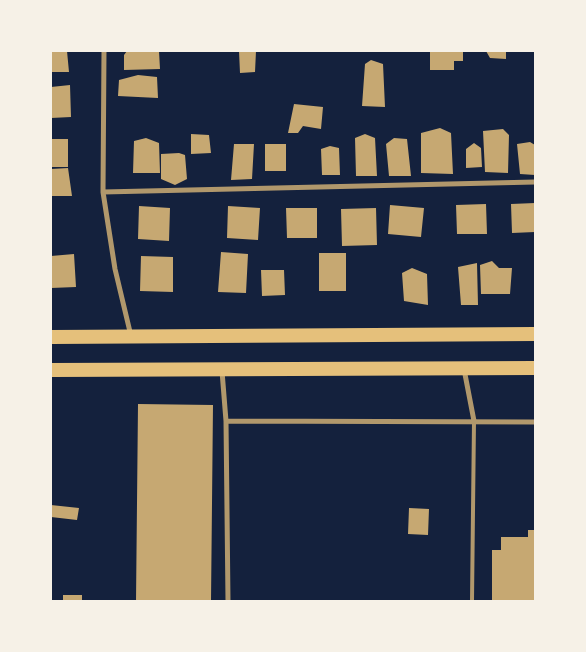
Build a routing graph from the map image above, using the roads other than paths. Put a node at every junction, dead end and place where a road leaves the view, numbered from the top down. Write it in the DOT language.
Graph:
graph roads {
  1 [pos="104,51"];
  2 [pos="535,182"];
  3 [pos="103,192"];
  4 [pos="535,334"];
  5 [pos="131,336"];
  6 [pos="51,337"];
  7 [pos="535,368"];
  8 [pos="464,369"];
  9 [pos="51,370"];
  10 [pos="222,371"];
  11 [pos="226,421"];
  12 [pos="474,421"];
  13 [pos="535,422"];
  14 [pos="228,601"];
  15 [pos="472,601"];
  1 -- 3 [label="street"];
  2 -- 3 [label="street"];
  3 -- 5 [label="street"];
  4 -- 5 [label="highway"];
  5 -- 6 [label="highway"];
  7 -- 8 [label="highway"];
  8 -- 10 [label="highway"];
  8 -- 12 [label="street"];
  9 -- 10 [label="highway"];
  10 -- 11 [label="street"];
  11 -- 12 [label="street"];
  11 -- 14 [label="street"];
  12 -- 13 [label="street"];
  12 -- 15 [label="lane"];
}
